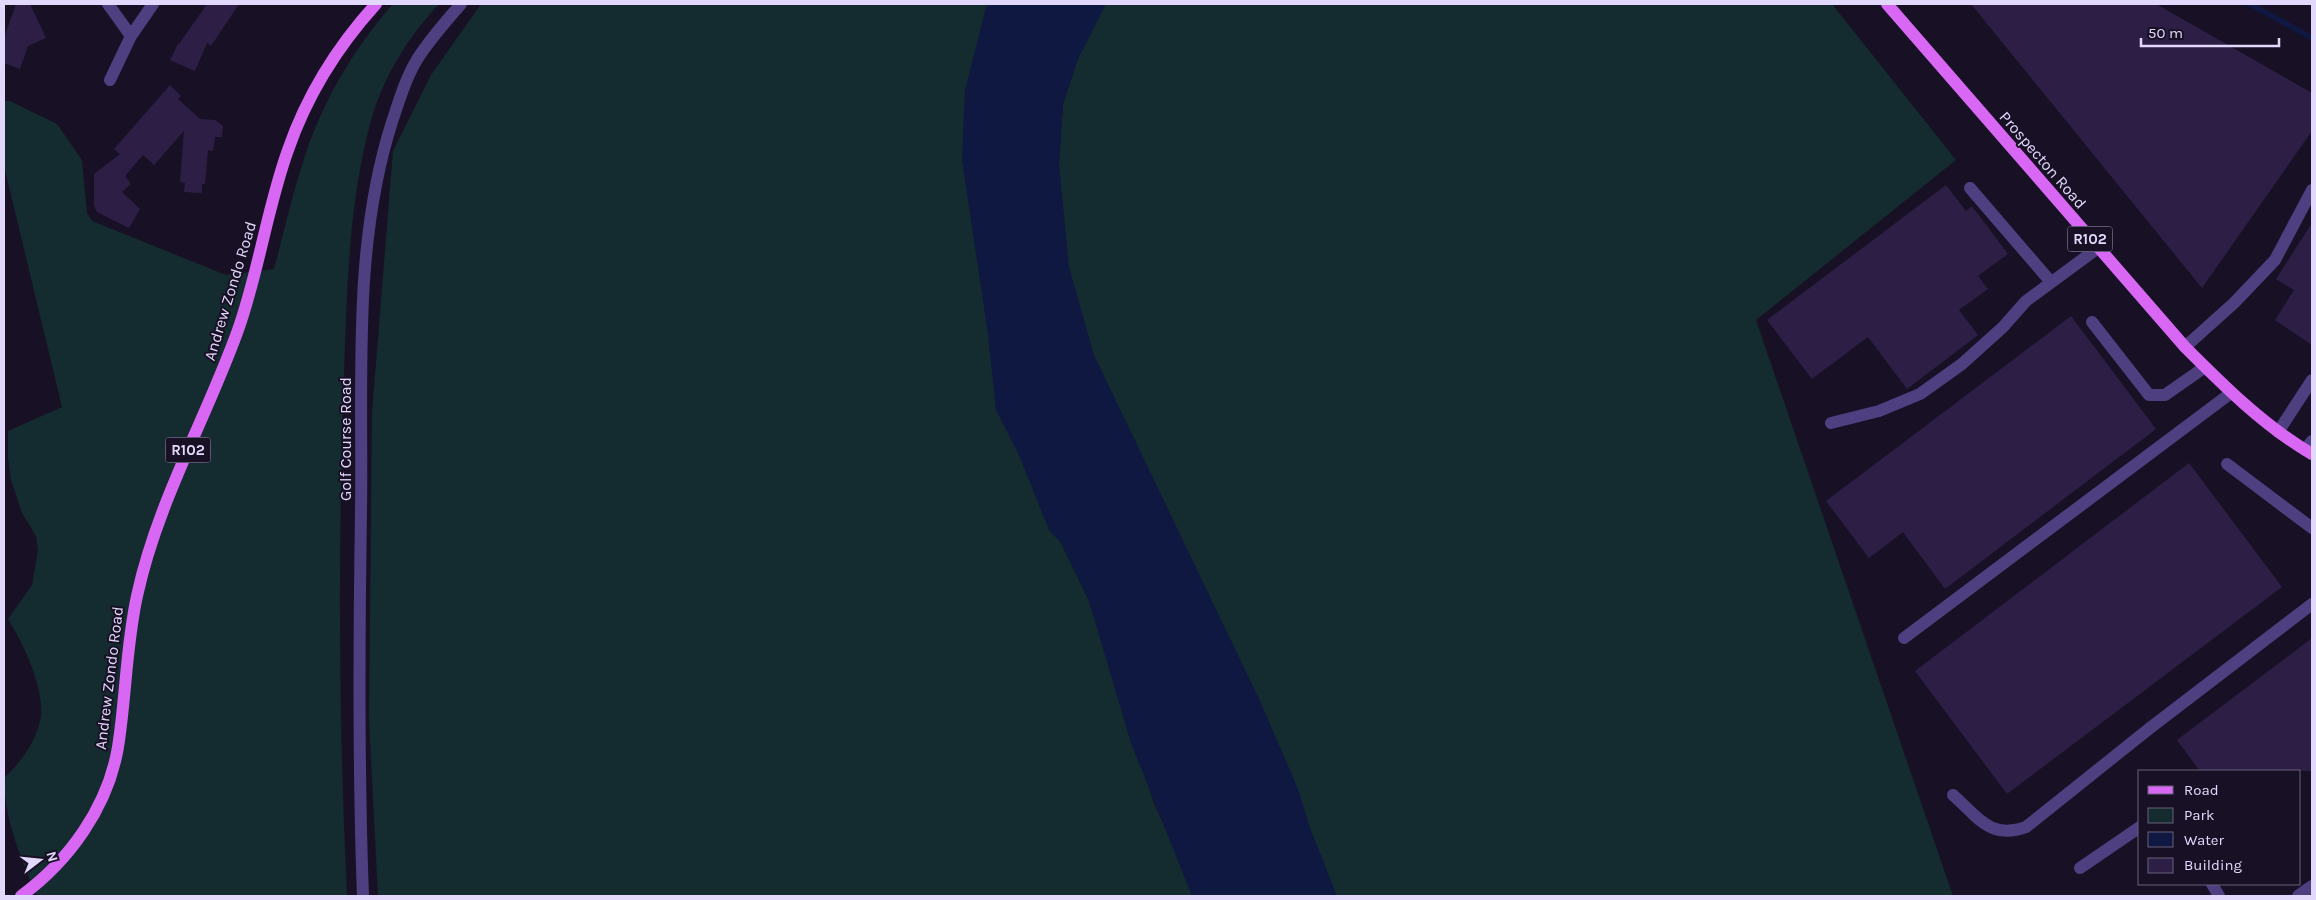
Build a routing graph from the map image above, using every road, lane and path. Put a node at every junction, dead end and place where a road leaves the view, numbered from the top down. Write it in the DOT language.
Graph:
graph roads {
  1 [pos="108,4"];
  2 [pos="153,4"];
  3 [pos="376,4"];
  4 [pos="460,4"];
  5 [pos="1887,4"];
  6 [pos="131,36"];
  7 [pos="110,80"];
  8 [pos="1970,188"];
  9 [pos="2312,190"];
  10 [pos="2098,248"];
  11 [pos="2050,281"];
  12 [pos="2092,322"];
  13 [pos="2185,347"];
  14 [pos="2205,367"];
  15 [pos="2312,380"];
  16 [pos="2231,393"];
  17 [pos="1831,423"];
  18 [pos="2278,432"];
  19 [pos="2310,448"];
  20 [pos="2227,464"];
  21 [pos="2312,528"];
  22 [pos="2312,604"];
  23 [pos="1904,638"];
  24 [pos="1953,795"];
  25 [pos="2138,828"];
  26 [pos="2080,868"];
  27 [pos="2213,885"];
  28 [pos="2312,886"];
  29 [pos="21,896"];
  30 [pos="363,896"];
  31 [pos="2219,896"];
  32 [pos="2298,896"];
  1 -- 6 [label="street"];
  2 -- 6 [label="street"];
  3 -- 29 [label="main road, Andrew Zondo Road / R102"];
  4 -- 30 [label="street, Golf Course Road"];
  5 -- 10 [label="main road, Prospecton Road / R102"];
  6 -- 7 [label="street"];
  8 -- 11 [label="street"];
  9 -- 13 [label="street"];
  10 -- 11 [label="street"];
  10 -- 13 [label="main road, Prospecton Road / R102"];
  11 -- 17 [label="street"];
  12 -- 14 [label="street"];
  13 -- 14 [label="main road, Prospecton Road / R102"];
  14 -- 16 [label="main road, Prospecton Road / R102"];
  15 -- 18 [label="street"];
  16 -- 18 [label="main road, Prospecton Road / R102"];
  16 -- 23 [label="street"];
  18 -- 19 [label="main road, Prospecton Road / R102"];
  20 -- 21 [label="street"];
  22 -- 24 [label="street"];
  25 -- 26 [label="street"];
  27 -- 31 [label="street"];
  28 -- 32 [label="street"];
}
